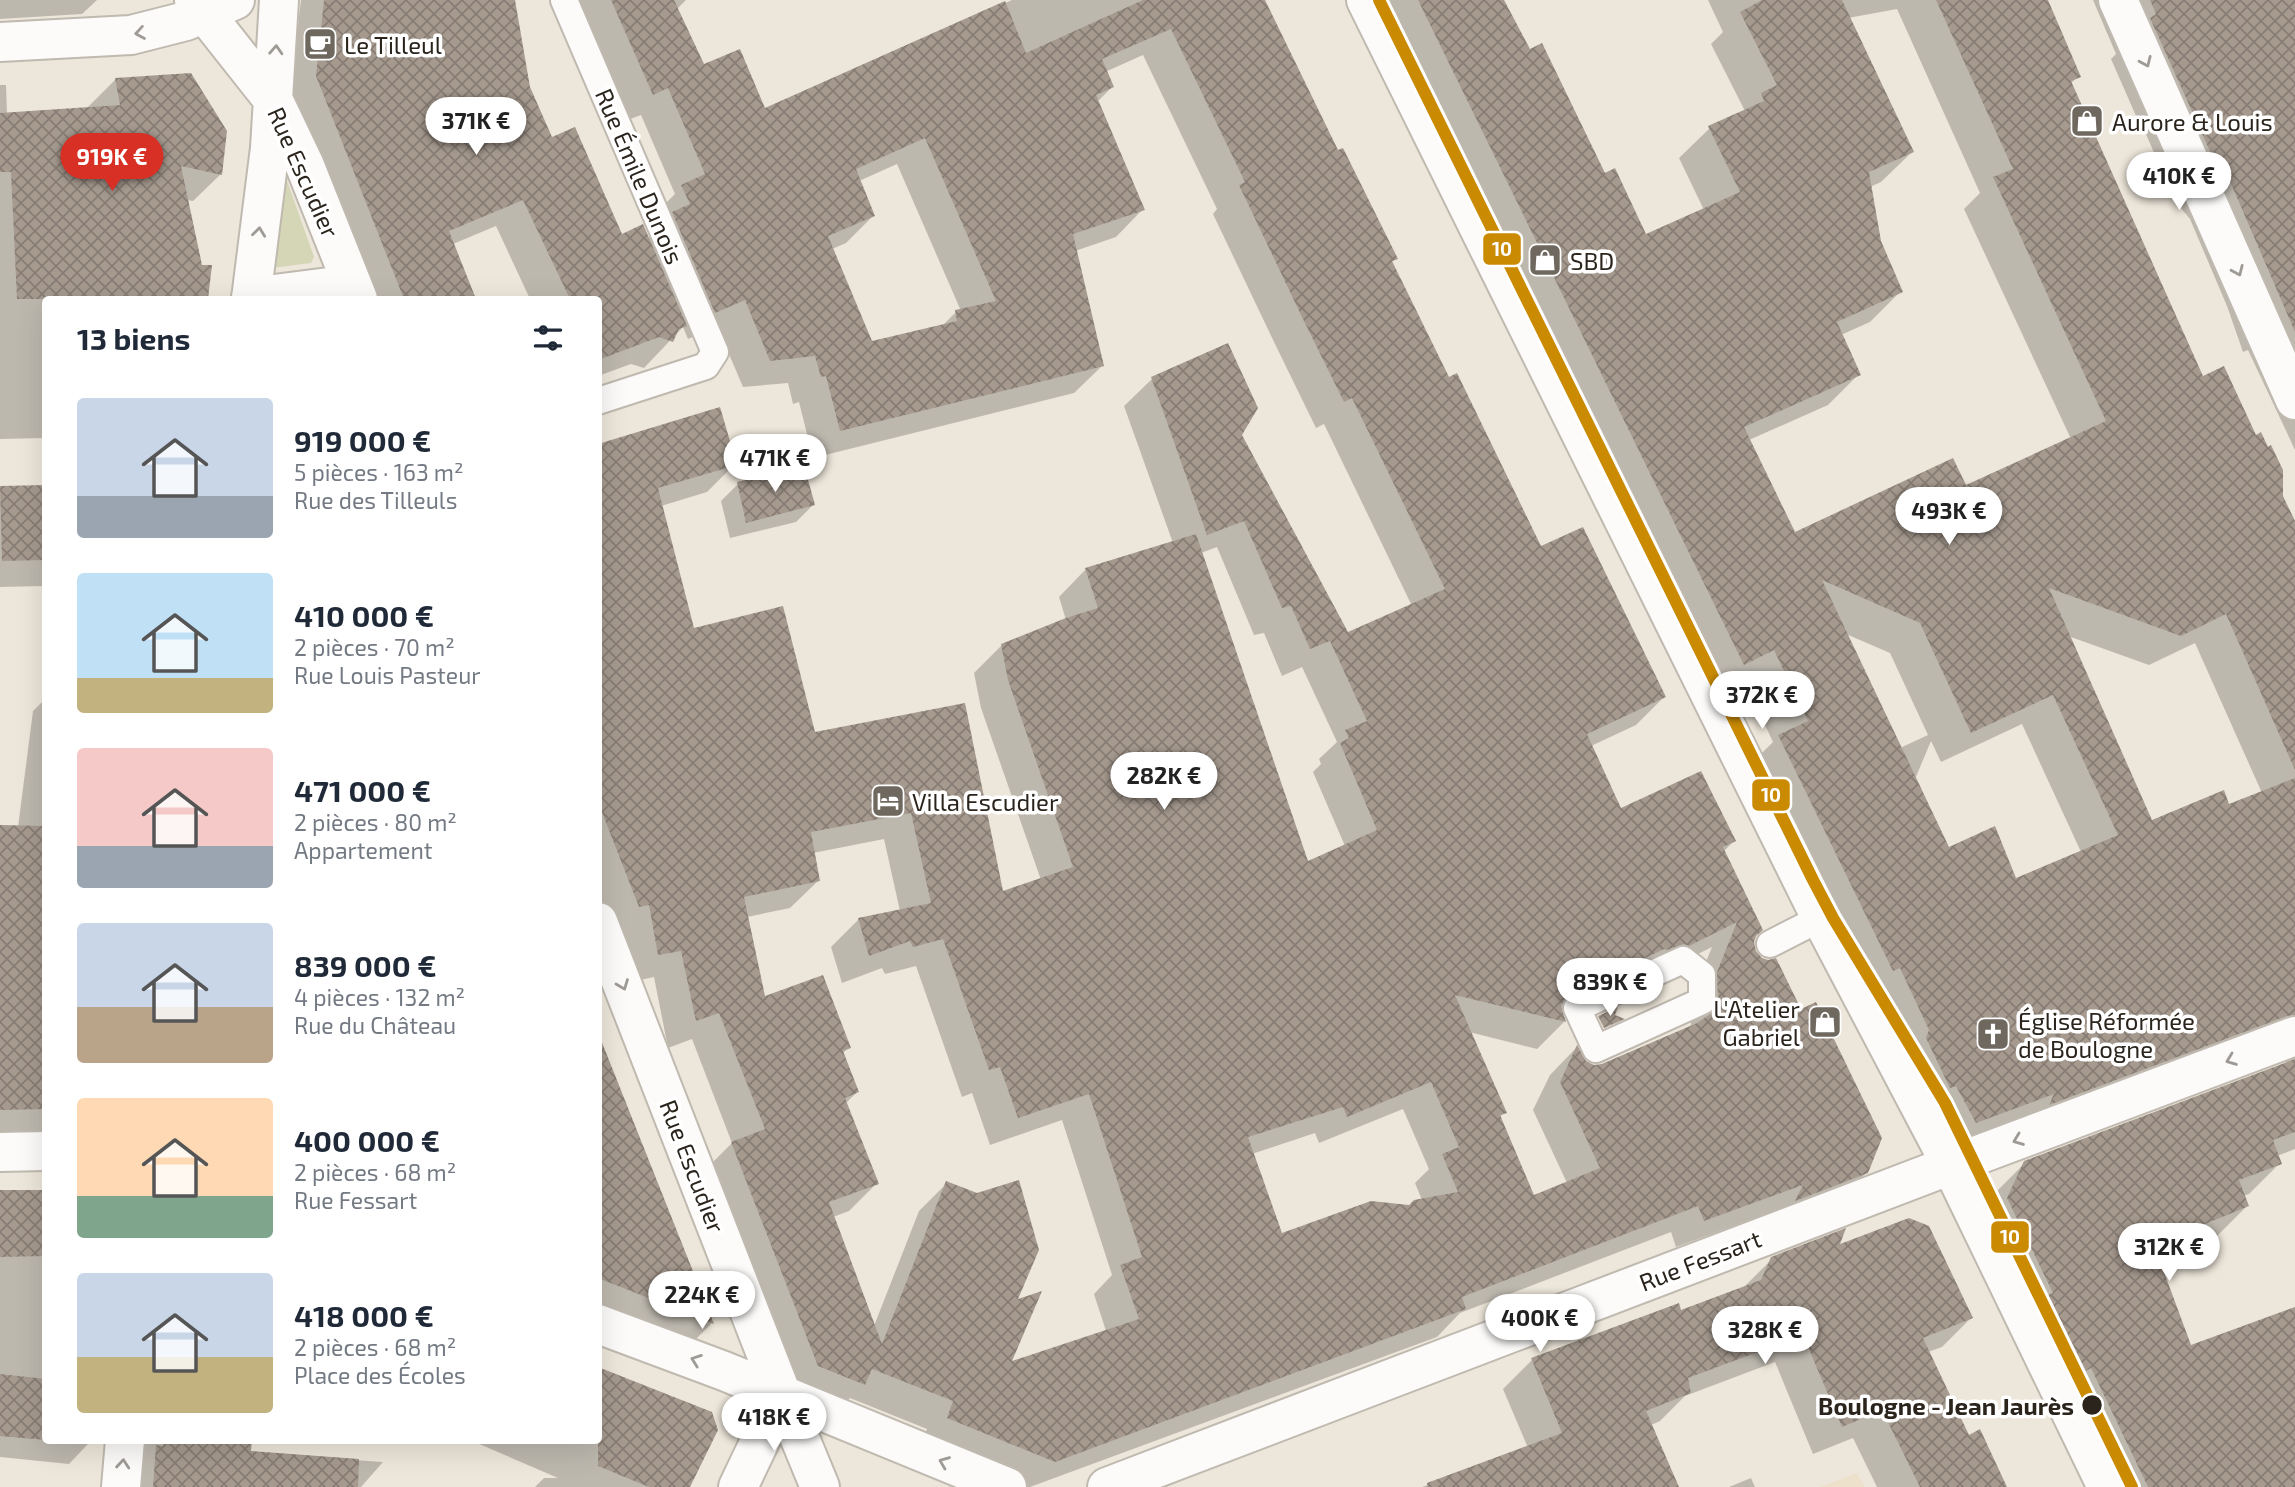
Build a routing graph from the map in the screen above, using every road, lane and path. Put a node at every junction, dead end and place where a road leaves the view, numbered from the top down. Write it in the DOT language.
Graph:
graph roads {
  1 [pos="279,0"];
  2 [pos="564,0"];
  3 [pos="1367,0"];
  4 [pos="2118,0"];
  5 [pos="212,5"];
  6 [pos="0,42"];
  7 [pos="274,101"];
  8 [pos="355,291"];
  9 [pos="251,296"];
  10 [pos="281,296"];
  11 [pos="602,400"];
  12 [pos="2295,400"];
  13 [pos="1821,918"];
  14 [pos="602,932"];
  15 [pos="1770,944"];
  16 [pos="2295,1036"];
  17 [pos="0,1152"];
  18 [pos="42,1152"];
  19 [pos="1951,1165"];
  20 [pos="602,1325"];
  21 [pos="782,1395"];
  22 [pos="125,1444"];
  23 [pos="121,1487"];
  24 [pos="738,1487"];
  25 [pos="820,1487"];
  26 [pos="1007,1487"];
  27 [pos="1107,1487"];
  28 [pos="2107,1487"];
  7 -- 1 [label="street, one-way"];
  2 -- 11 [label="lane, Rue Émile Dunois"];
  3 -- 13 [label="street"];
  4 -- 12 [label="street, one-way"];
  5 -- 6 [label="street, one-way"];
  5 -- 7 [label="street, Rue Escudier"];
  7 -- 8 [label="street, Rue Escudier"];
  9 -- 7 [label="street, one-way"];
  8 -- 10 [label="street, Rue Escudier"];
  13 -- 15 [label="lane"];
  13 -- 19 [label="street"];
  14 -- 21 [label="street, Rue Escudier, one-way"];
  16 -- 19 [label="street, Rue Fessart, one-way"];
  17 -- 18 [label="street"];
  19 -- 27 [label="street, Rue Fessart"];
  19 -- 28 [label="street"];
  21 -- 20 [label="street, one-way"];
  21 -- 24 [label="street"];
  21 -- 25 [label="street, Rue Escudier"];
  26 -- 21 [label="street, one-way"];
  23 -- 22 [label="street, one-way"];
}
